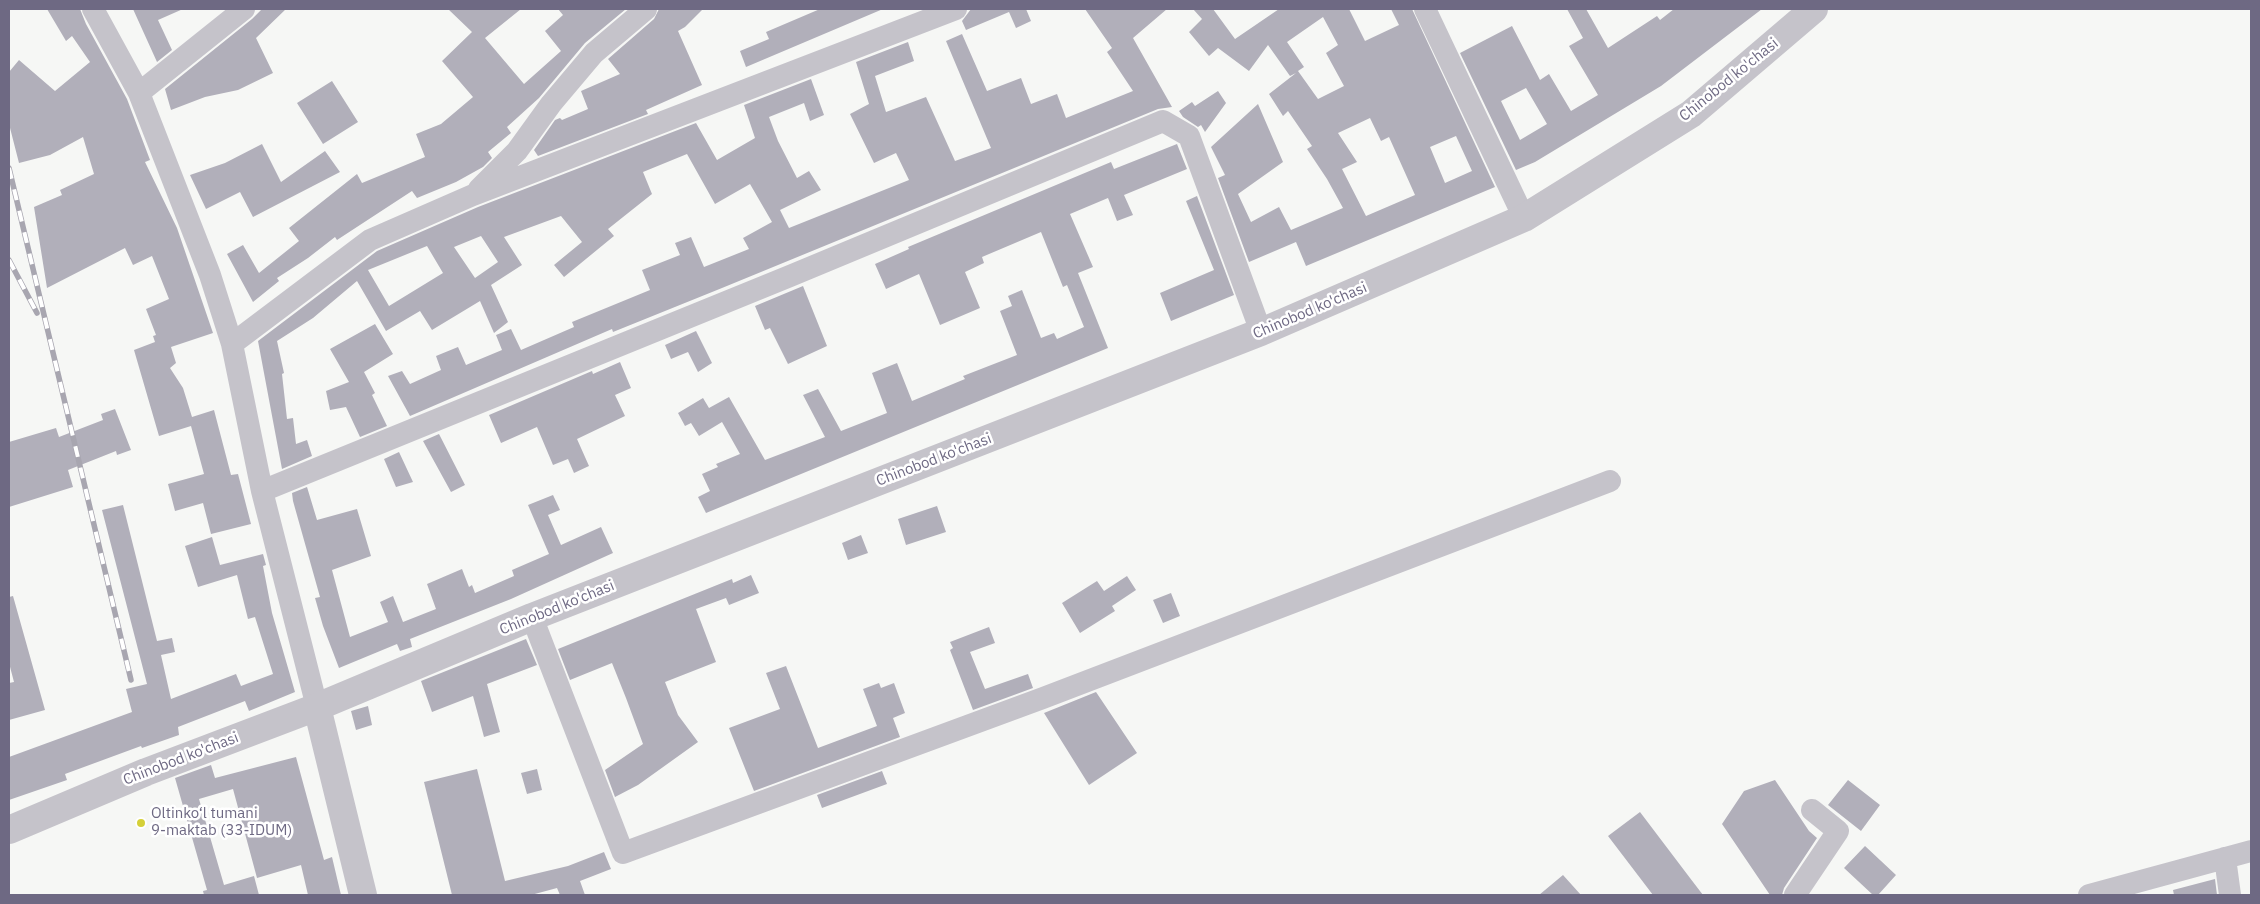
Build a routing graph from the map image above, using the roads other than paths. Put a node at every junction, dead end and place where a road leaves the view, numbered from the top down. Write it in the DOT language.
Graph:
graph roads {
  1 [pos="93,9"];
  2 [pos="244,9"];
  3 [pos="646,9"];
  4 [pos="956,9"];
  5 [pos="1425,9"];
  6 [pos="1814,9"];
  7 [pos="139,93"];
  8 [pos="473,195"];
  9 [pos="1524,218"];
  10 [pos="1261,332"];
  11 [pos="232,344"];
  12 [pos="1610,481"];
  13 [pos="262,491"];
  14 [pos="532,617"];
  15 [pos="317,707"];
  16 [pos="1812,810"];
  17 [pos="9,830"];
  18 [pos="2251,851"];
  19 [pos="2224,858"];
  20 [pos="363,895"];
  21 [pos="1795,895"];
  22 [pos="2089,895"];
  23 [pos="2230,895"];
  1 -- 7 [label="street"];
  2 -- 7 [label="street"];
  3 -- 8 [label="street"];
  4 -- 8 [label="street"];
  5 -- 9 [label="street"];
  6 -- 9 [label="street, Chinobod ko'chasi"];
  7 -- 11 [label="street"];
  8 -- 11 [label="street"];
  9 -- 10 [label="street, Chinobod ko'chasi"];
  10 -- 13 [label="street"];
  10 -- 14 [label="street, Chinobod ko'chasi"];
  11 -- 13 [label="street"];
  12 -- 14 [label="street"];
  13 -- 15 [label="street"];
  14 -- 15 [label="street, Chinobod ko'chasi"];
  15 -- 17 [label="street, Chinobod ko'chasi"];
  15 -- 20 [label="street"];
  16 -- 21 [label="street"];
  18 -- 19 [label="street"];
  19 -- 22 [label="street"];
  19 -- 23 [label="street"];
}
